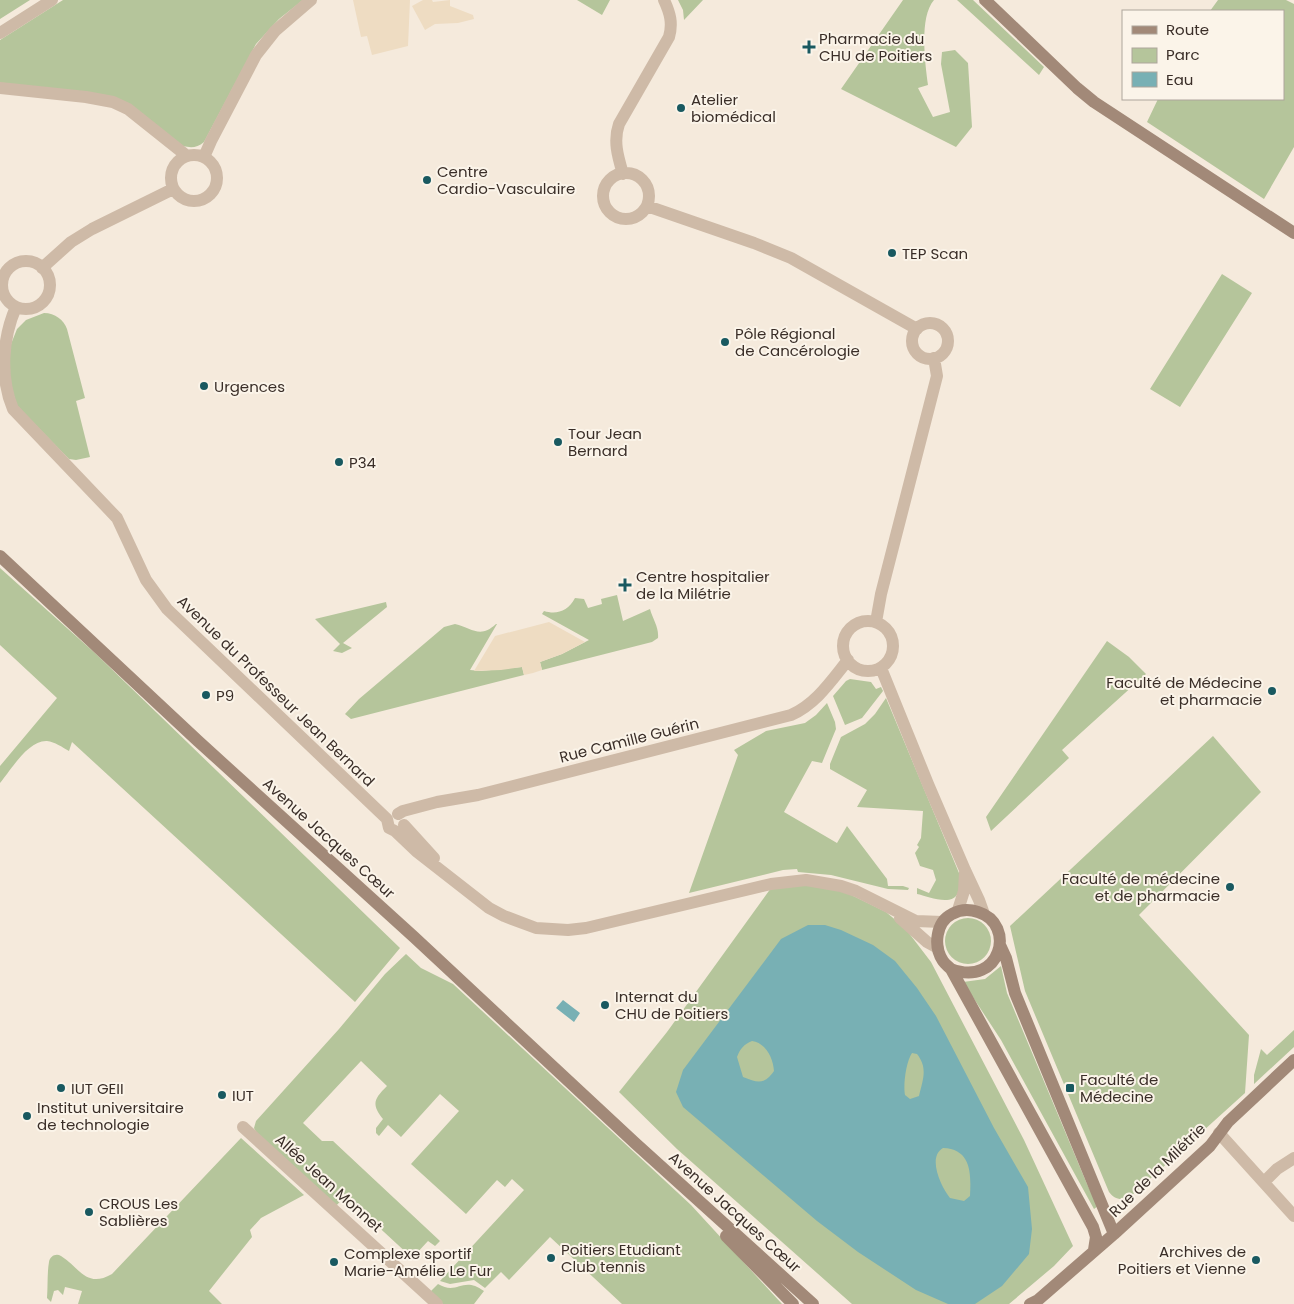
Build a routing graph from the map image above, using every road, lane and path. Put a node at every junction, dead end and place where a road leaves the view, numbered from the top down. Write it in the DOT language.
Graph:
graph roads {
  1 [pos="52,0"];
  2 [pos="312,0"];
  3 [pos="664,0"];
  4 [pos="985,0"];
  5 [pos="0,34"];
  6 [pos="0,88"];
  7 [pos="187,156"];
  8 [pos="204,157"];
  9 [pos="623,174"];
  10 [pos="173,189"];
  11 [pos="647,206"];
  12 [pos="1294,233"];
  13 [pos="42,268"];
  14 [pos="3,271"];
  15 [pos="16,307"];
  16 [pos="917,328"];
  17 [pos="934,358"];
  18 [pos="0,556"];
  19 [pos="876,622"];
  20 [pos="848,660"];
  21 [pos="881,668"];
  22 [pos="396,822"];
  23 [pos="965,870"];
  24 [pos="884,906"];
  25 [pos="958,910"];
  26 [pos="984,914"];
  27 [pos="942,922"];
  28 [pos="1000,945"];
  29 [pos="938,948"];
  30 [pos="951,969"];
  31 [pos="1294,1060"];
  32 [pos="244,1127"];
  33 [pos="1219,1134"];
  34 [pos="635,1143"];
  35 [pos="1051,1149"];
  36 [pos="1294,1158"];
  37 [pos="1264,1182"];
  38 [pos="1294,1216"];
  39 [pos="1114,1234"];
  40 [pos="1094,1250"];
  41 [pos="1036,1303"];
  42 [pos="437,1304"];
  43 [pos="793,1304"];
  44 [pos="814,1304"];
  1 -- 5 [label="street"];
  2 -- 8 [label="street"];
  3 -- 9 [label="street"];
  4 -- 12 [label="street"];
  6 -- 7 [label="street"];
  7 -- 8 [label="street"];
  7 -- 10 [label="street"];
  8 -- 10 [label="street"];
  9 -- 11 [label="street"];
  9 -- 11 [label="street"];
  10 -- 13 [label="street"];
  11 -- 16 [label="street"];
  13 -- 14 [label="street"];
  13 -- 15 [label="street"];
  14 -- 15 [label="street"];
  15 -- 22 [label="street, Avenue du Professeur Jean Bernard"];
  16 -- 17 [label="street"];
  16 -- 17 [label="street"];
  17 -- 19 [label="street"];
  18 -- 34 [label="street, Avenue Jacques Cœur"];
  19 -- 20 [label="street"];
  19 -- 21 [label="street"];
  20 -- 21 [label="street"];
  20 -- 22 [label="street, Rue Camille Guérin"];
  21 -- 23 [label="street"];
  22 -- 24 [label="street, Avenue du Professeur Jean Bernard"];
  23 -- 25 [label="street"];
  23 -- 26 [label="street"];
  24 -- 27 [label="street, Avenue du Professeur Jean Bernard"];
  24 -- 29 [label="street, Avenue du Professeur Jean Bernard"];
  25 -- 26 [label="street"];
  25 -- 27 [label="street"];
  26 -- 28 [label="street"];
  27 -- 29 [label="street"];
  28 -- 30 [label="street"];
  28 -- 39 [label="street"];
  29 -- 30 [label="street, Avenue du Professeur Jean Bernard"];
  30 -- 35 [label="street, Avenue du Professeur Jean Bernard"];
  31 -- 33 [label="street, Rue de la Milétrie"];
  32 -- 42 [label="street, Allée Jean Monnet"];
  33 -- 37 [label="street"];
  33 -- 39 [label="street, Rue de la Milétrie"];
  34 -- 43 [label="street, Avenue Jacques Cœur"];
  34 -- 44 [label="street, Avenue Jacques Cœur"];
  35 -- 39 [label="street, Avenue du Professeur Jean Bernard"];
  35 -- 40 [label="street, Avenue du Professeur Jean Bernard"];
  36 -- 37 [label="street"];
  37 -- 38 [label="street"];
  39 -- 40 [label="street, Rue de la Milétrie"];
  40 -- 41 [label="street, Rue de la Milétrie"];
}
